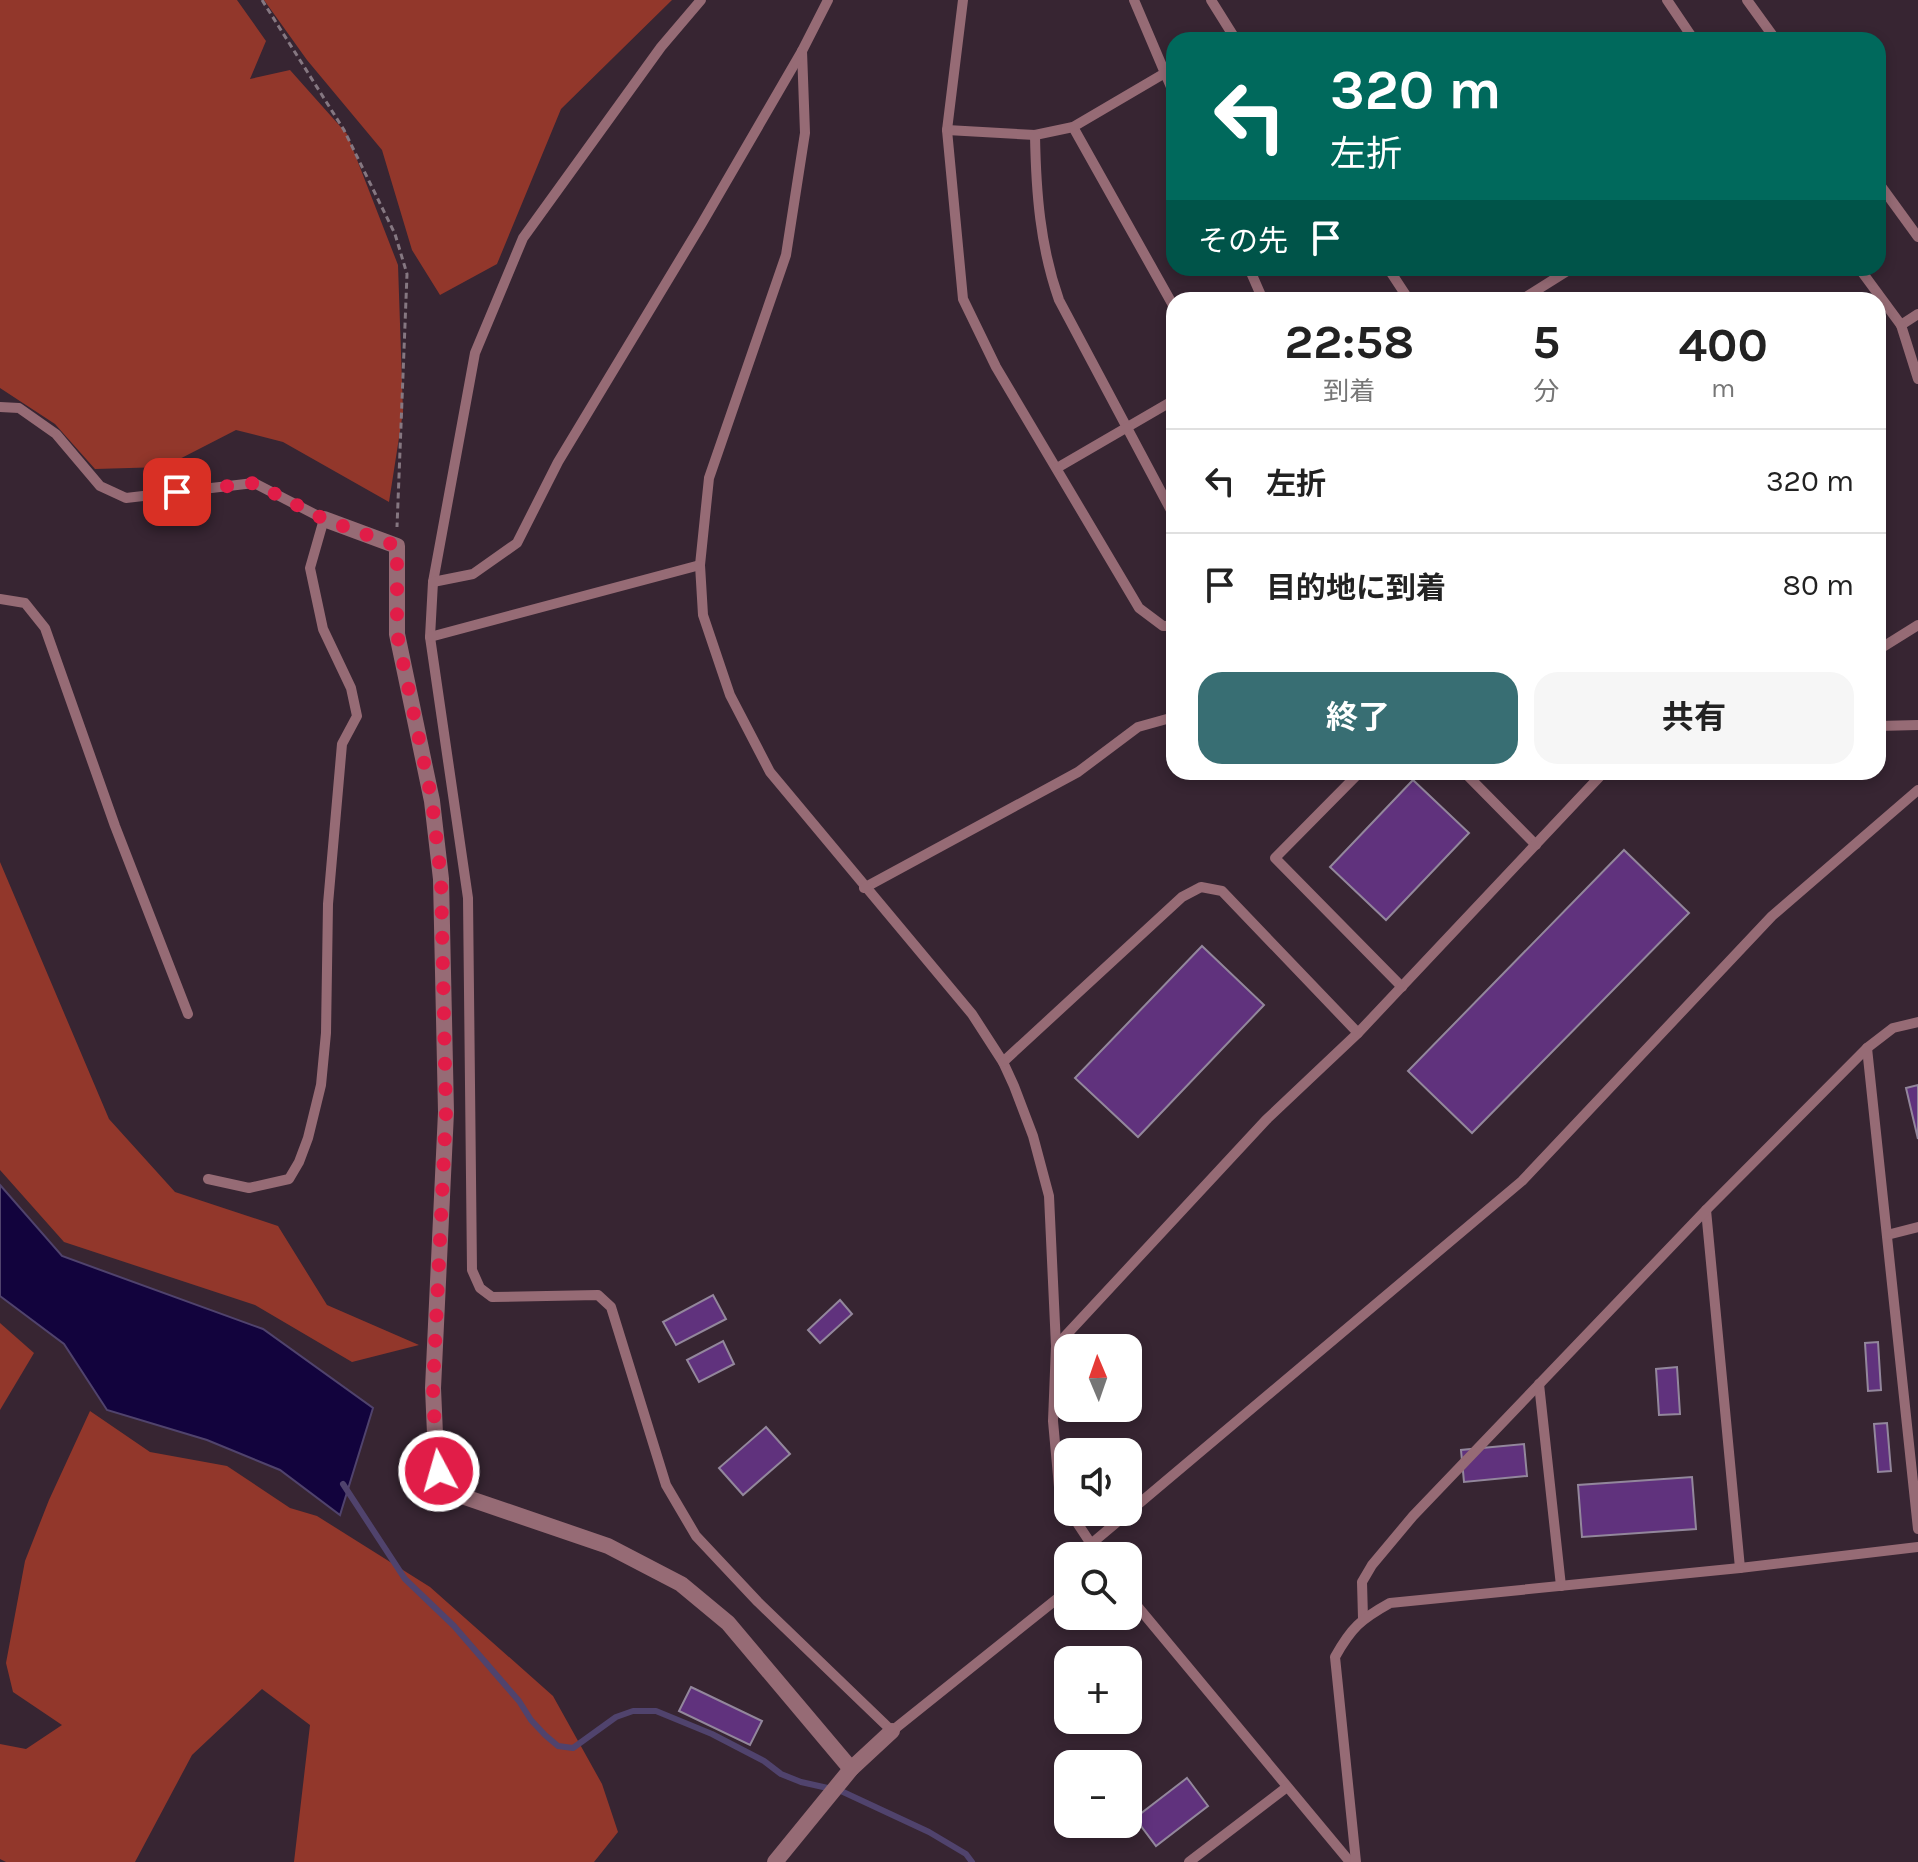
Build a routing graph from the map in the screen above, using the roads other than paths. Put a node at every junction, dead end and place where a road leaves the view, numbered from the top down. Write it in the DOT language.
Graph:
graph roads {
  1 [pos="701,0"];
  2 [pos="828,0"];
  3 [pos="963,0"];
  4 [pos="1134,0"];
  5 [pos="1211,0"];
  6 [pos="1667,0"];
  7 [pos="1747,0"];
  8 [pos="1231,32"];
  9 [pos="1689,32"];
  10 [pos="1770,32"];
  11 [pos="802,51"];
  12 [pos="1165,73"];
  13 [pos="1073,127"];
  14 [pos="947,130"];
  15 [pos="1035,135"];
  16 [pos="1886,193"];
  17 [pos="1918,237"];
  18 [pos="1559,276"];
  19 [pos="1534,292"];
  20 [pos="1166,293"];
  21 [pos="1886,305"];
  22 [pos="1918,314"];
  23 [pos="1901,325"];
  24 [pos="1918,379"];
  25 [pos="1166,405"];
  26 [pos="0,407"];
  27 [pos="1127,427"];
  28 [pos="1057,468"];
  29 [pos="1166,501"];
  30 [pos="324,519"];
  31 [pos="700,565"];
  32 [pos="433,582"];
  33 [pos="0,599"];
  34 [pos="1918,625"];
  35 [pos="1166,626"];
  36 [pos="430,637"];
  37 [pos="1886,645"];
  38 [pos="1166,719"];
  39 [pos="1918,725"];
  40 [pos="1886,726"];
  41 [pos="1352,780"];
  42 [pos="1472,780"];
  43 [pos="1597,780"];
  44 [pos="1918,790"];
  45 [pos="1536,845"];
  46 [pos="864,888"];
  47 [pos="1402,987"];
  48 [pos="188,1014"];
  49 [pos="1918,1022"];
  50 [pos="1358,1033"];
  51 [pos="1867,1048"];
  52 [pos="1003,1062"];
  53 [pos="208,1179"];
  54 [pos="1706,1210"];
  55 [pos="1918,1227"];
  56 [pos="1887,1235"];
  57 [pos="1055,1334"];
  58 [pos="1067,1334"];
  59 [pos="1539,1384"];
  60 [pos="1054,1396"];
  61 [pos="1055,1438"];
  62 [pos="1918,1529"];
  63 [pos="1093,1542"];
  64 [pos="1918,1547"];
  65 [pos="1740,1568"];
  66 [pos="1561,1586"];
  67 [pos="1054,1601"];
  68 [pos="1142,1612"];
  69 [pos="1363,1618"];
  70 [pos="892,1731"];
  71 [pos="851,1769"];
  72 [pos="1287,1787"];
  73 [pos="775,1862"];
  74 [pos="1189,1862"];
  75 [pos="1353,1862"];
  1 -- 32 [label="lane"];
  2 -- 11 [label="lane"];
  3 -- 14 [label="lane"];
  4 -- 12 [label="lane"];
  5 -- 8 [label="lane"];
  6 -- 9 [label="lane"];
  7 -- 10 [label="lane"];
  11 -- 31 [label="lane"];
  11 -- 32 [label="lane"];
  12 -- 13 [label="lane"];
  13 -- 15 [label="lane"];
  13 -- 20 [label="lane"];
  14 -- 15 [label="lane"];
  14 -- 28 [label="lane"];
  15 -- 27 [label="lane"];
  16 -- 17 [label="lane"];
  18 -- 19 [label="lane"];
  21 -- 23 [label="lane"];
  22 -- 23 [label="lane"];
  23 -- 24 [label="lane"];
  25 -- 27 [label="lane"];
  26 -- 30 [label="lane"];
  27 -- 28 [label="lane"];
  27 -- 29 [label="lane"];
  28 -- 35 [label="lane"];
  30 -- 53 [label="lane"];
  30 -- 71 [label="street"];
  31 -- 36 [label="lane"];
  31 -- 46 [label="lane"];
  32 -- 36 [label="lane"];
  33 -- 48 [label="lane"];
  34 -- 37 [label="lane"];
  36 -- 70 [label="lane"];
  38 -- 46 [label="lane"];
  39 -- 40 [label="lane"];
  41 -- 47 [label="lane"];
  42 -- 45 [label="lane"];
  43 -- 45 [label="lane"];
  44 -- 63 [label="lane"];
  45 -- 47 [label="lane"];
  46 -- 52 [label="lane"];
  47 -- 50 [label="lane"];
  49 -- 51 [label="lane"];
  50 -- 52 [label="lane"];
  50 -- 58 [label="lane"];
  51 -- 54 [label="lane"];
  51 -- 56 [label="lane"];
  52 -- 57 [label="lane"];
  54 -- 59 [label="lane"];
  54 -- 65 [label="lane"];
  55 -- 56 [label="lane"];
  56 -- 62 [label="lane"];
  59 -- 66 [label="lane"];
  59 -- 69 [label="lane"];
  60 -- 61 [label="lane"];
  64 -- 65 [label="lane"];
  65 -- 66 [label="lane"];
  66 -- 69 [label="lane"];
  67 -- 70 [label="lane"];
  68 -- 72 [label="lane"];
  69 -- 75 [label="lane"];
  70 -- 71 [label="street"];
  71 -- 73 [label="street"];
  72 -- 74 [label="lane"];
  72 -- 75 [label="lane"];
}
